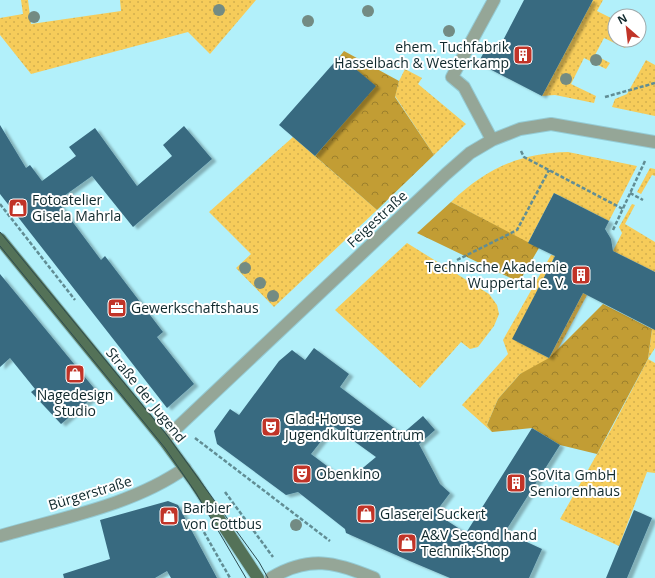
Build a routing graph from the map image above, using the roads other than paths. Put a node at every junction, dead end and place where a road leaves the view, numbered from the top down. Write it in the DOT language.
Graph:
graph roads {
  1 [pos="494,0"];
  2 [pos="492,140"];
  3 [pos="655,142"];
  4 [pos="0,239"];
  5 [pos="164,440"];
  6 [pos="185,468"];
  7 [pos="0,536"];
  8 [pos="258,578"];
  9 [pos="272,578"];
  10 [pos="374,578"];
  1 -- 2 [label="street"];
  2 -- 3 [label="street, Feigestraße"];
  2 -- 5 [label="street, Feigestraße"];
  4 -- 5 [label="main road, Straße der Jugend"];
  5 -- 6 [label="main road, Straße der Jugend"];
  6 -- 7 [label="street, Bürgerstraße"];
  6 -- 8 [label="main road, Straße der Jugend"];
  9 -- 10 [label="street"];
}
